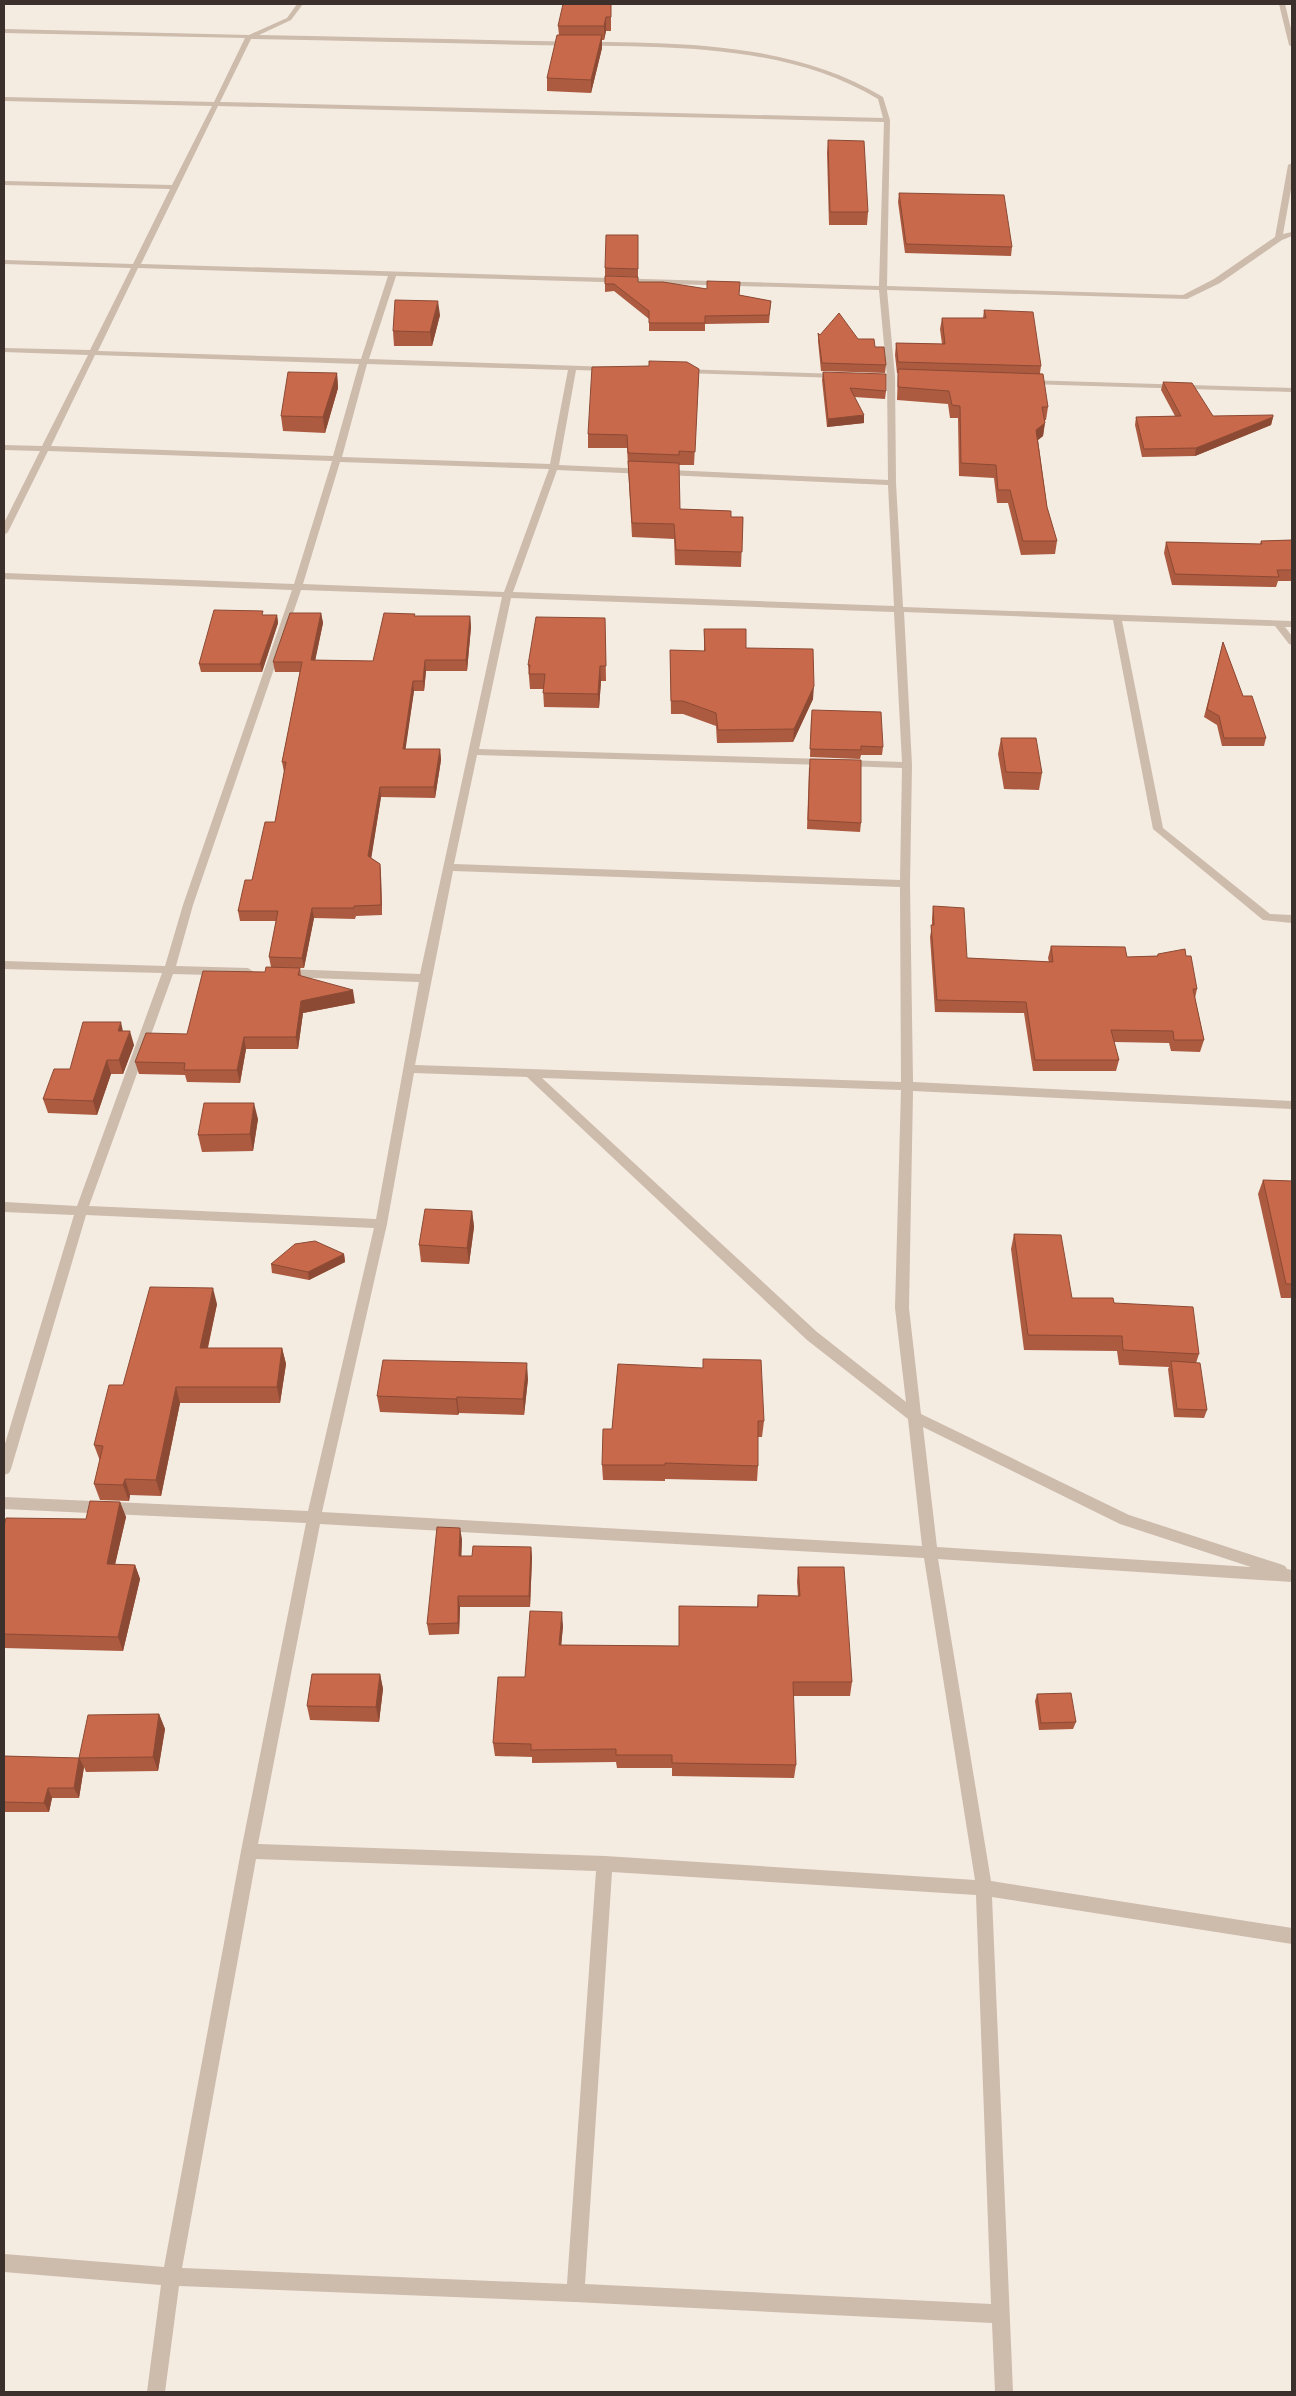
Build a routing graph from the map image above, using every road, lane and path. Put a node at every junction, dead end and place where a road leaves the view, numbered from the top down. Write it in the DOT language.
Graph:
graph roads {
  1 [pos="300,4"];
  2 [pos="1282,4"];
  3 [pos="4,31"];
  4 [pos="249,36"];
  5 [pos="1292,45"];
  6 [pos="4,99"];
  7 [pos="215,105"];
  8 [pos="887,120"];
  9 [pos="1292,165"];
  10 [pos="4,183"];
  11 [pos="174,187"];
  12 [pos="1292,234"];
  13 [pos="1278,238"];
  14 [pos="4,262"];
  15 [pos="136,266"];
  16 [pos="393,273"];
  17 [pos="883,289"];
  18 [pos="4,350"];
  19 [pos="93,353"];
  20 [pos="364,361"];
  21 [pos="572,368"];
  22 [pos="622,369"];
  23 [pos="671,371"];
  24 [pos="851,376"];
  25 [pos="1018,381"];
  26 [pos="1292,390"];
  27 [pos="4,447"];
  28 [pos="45,449"];
  29 [pos="337,458"];
  30 [pos="554,466"];
  31 [pos="892,483"];
  32 [pos="4,532"];
  33 [pos="4,576"];
  34 [pos="298,586"];
  35 [pos="507,595"];
  36 [pos="899,608"];
  37 [pos="1117,617"];
  38 [pos="1276,623"];
  39 [pos="1292,624"];
  40 [pos="1292,642"];
  41 [pos="472,752"];
  42 [pos="907,765"];
  43 [pos="448,867"];
  44 [pos="904,884"];
  45 [pos="1292,919"];
  46 [pos="4,965"];
  47 [pos="169,970"];
  48 [pos="258,972"];
  49 [pos="277,973"];
  50 [pos="425,978"];
  51 [pos="409,1070"];
  52 [pos="530,1074"];
  53 [pos="907,1086"];
  54 [pos="1292,1105"];
  55 [pos="4,1207"];
  56 [pos="81,1212"];
  57 [pos="381,1224"];
  58 [pos="915,1417"];
  59 [pos="4,1469"];
  60 [pos="4,1503"];
  61 [pos="314,1517"];
  62 [pos="930,1552"];
  63 [pos="1292,1575"];
  64 [pos="249,1850"];
  65 [pos="605,1864"];
  66 [pos="984,1888"];
  67 [pos="1292,1936"];
  68 [pos="4,2264"];
  69 [pos="171,2278"];
  70 [pos="575,2293"];
  71 [pos="1000,2314"];
  72 [pos="156,2392"];
  73 [pos="1004,2392"];
  1 -- 4 [label="street"];
  2 -- 5 [label="street"];
  3 -- 4 [label="street"];
  4 -- 7 [label="street"];
  4 -- 8 [label="street"];
  6 -- 7 [label="street"];
  7 -- 8 [label="street"];
  7 -- 11 [label="street"];
  8 -- 17 [label="street"];
  9 -- 13 [label="street"];
  10 -- 11 [label="street"];
  11 -- 15 [label="street"];
  12 -- 13 [label="street"];
  13 -- 17 [label="street"];
  14 -- 15 [label="street"];
  15 -- 16 [label="street"];
  15 -- 19 [label="street"];
  16 -- 17 [label="street"];
  16 -- 20 [label="street"];
  17 -- 31 [label="street"];
  18 -- 19 [label="street"];
  19 -- 20 [label="street"];
  19 -- 28 [label="street"];
  20 -- 21 [label="street"];
  20 -- 29 [label="street"];
  21 -- 22 [label="street"];
  21 -- 30 [label="street"];
  23 -- 24 [label="street"];
  25 -- 26 [label="street"];
  27 -- 28 [label="street"];
  28 -- 29 [label="street"];
  28 -- 32 [label="street"];
  29 -- 30 [label="street"];
  29 -- 34 [label="street"];
  30 -- 31 [label="street"];
  30 -- 35 [label="street"];
  31 -- 36 [label="street"];
  33 -- 34 [label="street"];
  34 -- 35 [label="street"];
  34 -- 47 [label="street"];
  35 -- 36 [label="street"];
  35 -- 41 [label="street"];
  36 -- 37 [label="street"];
  36 -- 42 [label="street"];
  37 -- 38 [label="street"];
  37 -- 45 [label="street"];
  38 -- 39 [label="street"];
  38 -- 40 [label="street"];
  41 -- 42 [label="street"];
  41 -- 43 [label="street"];
  42 -- 44 [label="street"];
  43 -- 44 [label="street"];
  43 -- 50 [label="street"];
  44 -- 53 [label="street"];
  46 -- 47 [label="street"];
  47 -- 48 [label="street"];
  47 -- 56 [label="street"];
  49 -- 50 [label="street"];
  50 -- 51 [label="street"];
  51 -- 52 [label="street"];
  51 -- 57 [label="street"];
  52 -- 53 [label="street"];
  52 -- 58 [label="street"];
  53 -- 54 [label="street"];
  53 -- 58 [label="street"];
  55 -- 56 [label="street"];
  56 -- 57 [label="street"];
  56 -- 59 [label="street"];
  57 -- 61 [label="street"];
  58 -- 62 [label="street"];
  58 -- 63 [label="street"];
  60 -- 61 [label="street"];
  61 -- 62 [label="street"];
  61 -- 64 [label="street"];
  62 -- 63 [label="street"];
  62 -- 66 [label="street"];
  64 -- 65 [label="street"];
  64 -- 69 [label="street"];
  65 -- 66 [label="street"];
  65 -- 70 [label="street"];
  66 -- 67 [label="street"];
  66 -- 71 [label="street"];
  68 -- 69 [label="street"];
  69 -- 70 [label="street"];
  69 -- 72 [label="street"];
  70 -- 71 [label="street"];
  71 -- 73 [label="street"];
}
